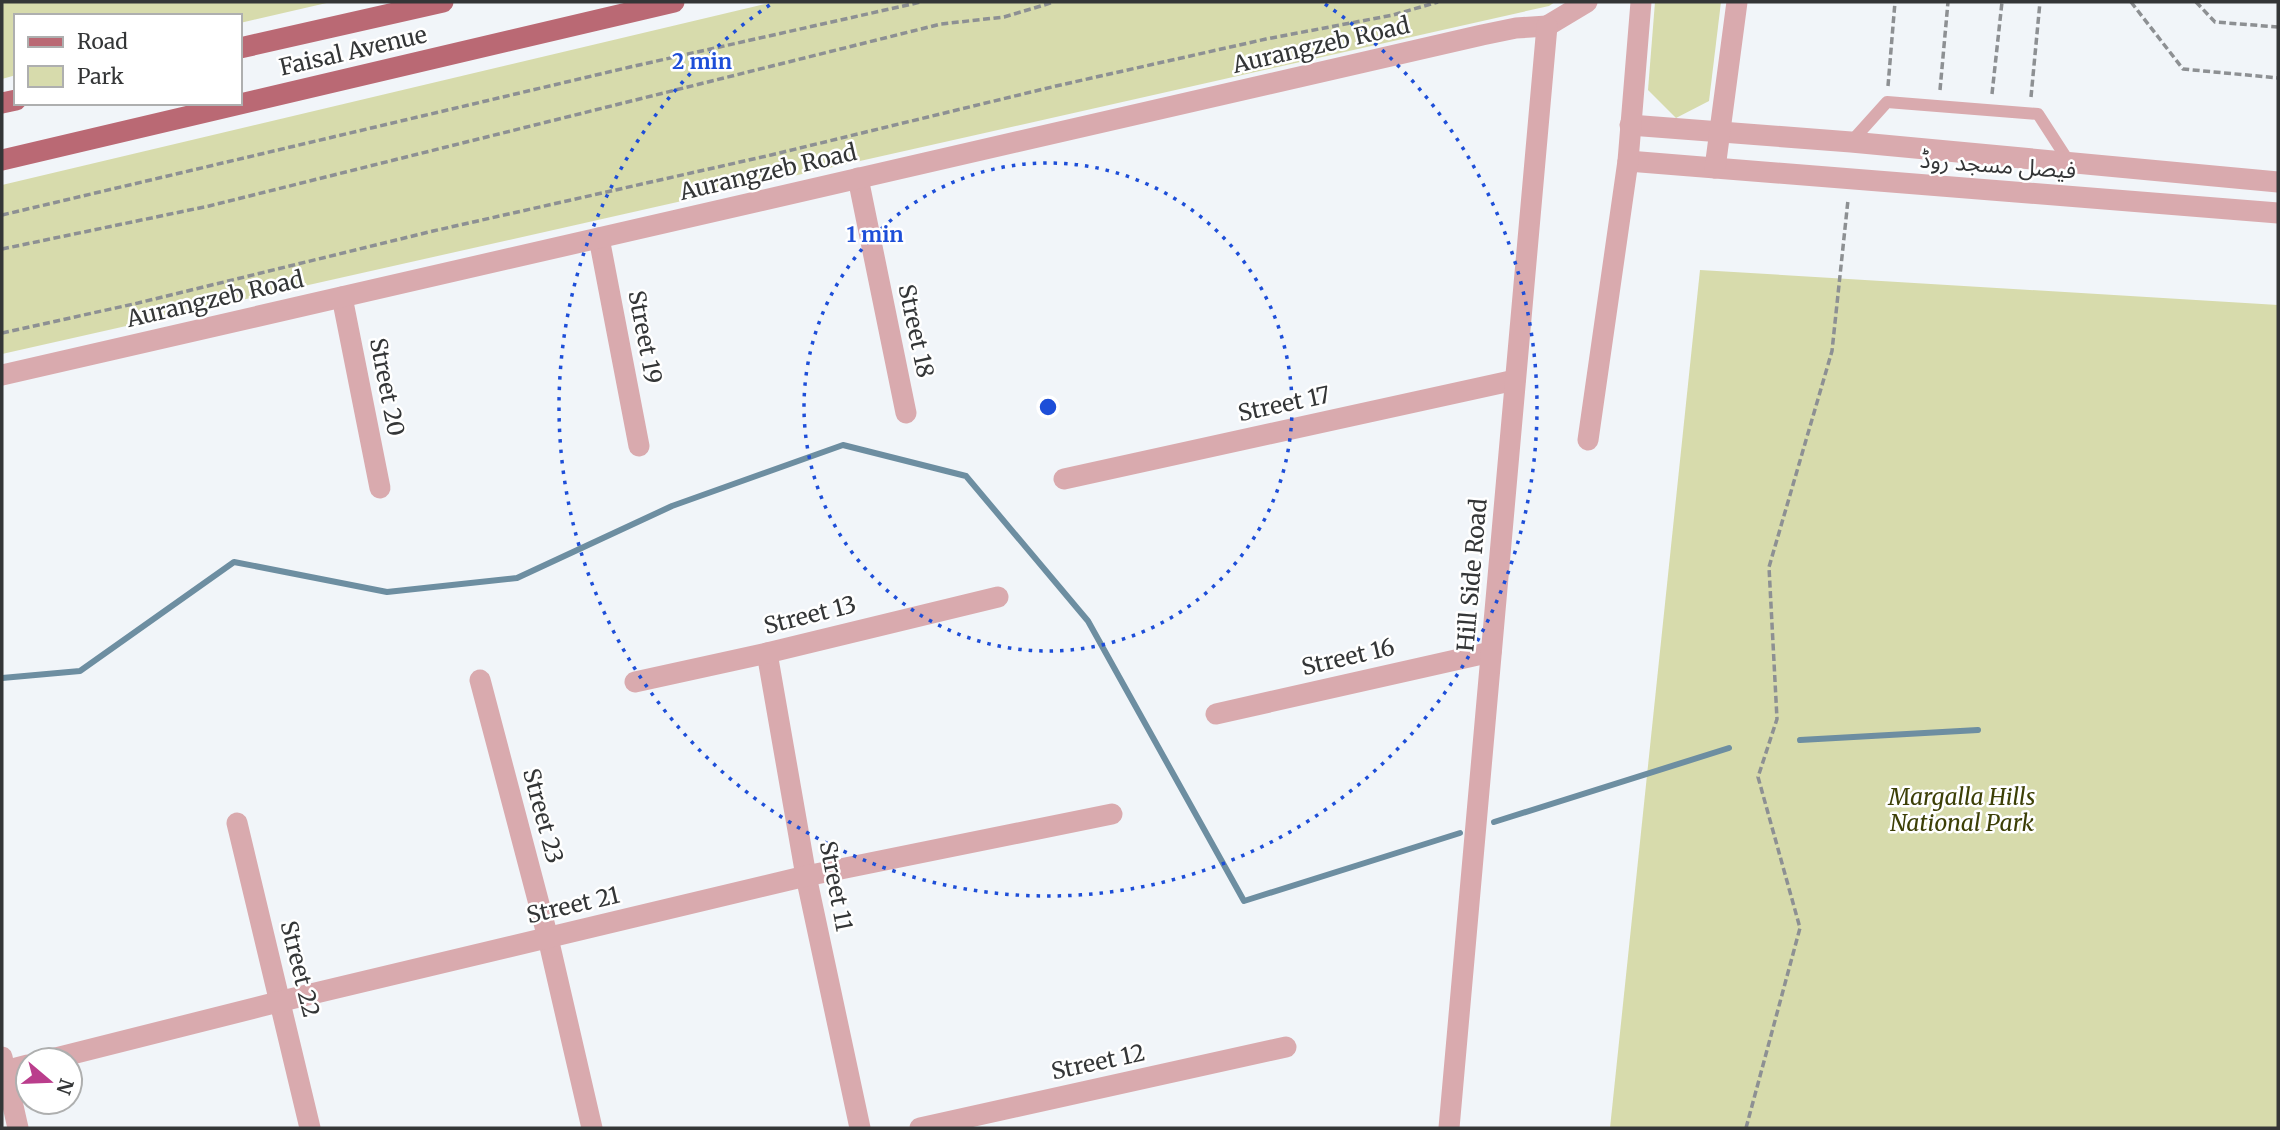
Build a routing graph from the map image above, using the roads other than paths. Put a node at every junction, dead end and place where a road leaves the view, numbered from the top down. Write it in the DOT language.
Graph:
graph roads {
  1 [pos="443,2"];
  2 [pos="674,2"];
  3 [pos="1587,2"];
  4 [pos="1641,2"];
  5 [pos="1737,2"];
  6 [pos="1547,26"];
  7 [pos="242,48"];
  8 [pos="242,104"];
  9 [pos="236,105"];
  10 [pos="1630,125"];
  11 [pos="1720,132"];
  12 [pos="1851,142"];
  13 [pos="2,160"];
  14 [pos="1628,161"];
  15 [pos="2069,162"];
  16 [pos="1714,168"];
  17 [pos="858,178"];
  18 [pos="2278,182"];
  19 [pos="2278,213"];
  20 [pos="599,238"];
  21 [pos="342,297"];
  22 [pos="2,374"];
  23 [pos="1515,380"];
  24 [pos="906,412"];
  25 [pos="1588,440"];
  26 [pos="639,446"];
  27 [pos="1064,479"];
  28 [pos="380,488"];
  29 [pos="998,597"];
  30 [pos="1491,652"];
  31 [pos="767,653"];
  32 [pos="480,680"];
  33 [pos="635,682"];
  34 [pos="1216,714"];
  35 [pos="1112,814"];
  36 [pos="237,823"];
  37 [pos="806,876"];
  38 [pos="548,938"];
  39 [pos="282,1001"];
  40 [pos="1286,1047"];
  41 [pos="84,1051"];
  42 [pos="3,1064"];
  43 [pos="18,1128"];
  44 [pos="310,1128"];
  45 [pos="592,1128"];
  46 [pos="860,1128"];
  47 [pos="920,1128"];
  48 [pos="1449,1128"];
  1 -- 7 [label="main road, Faisal Avenue"];
  2 -- 8 [label="main road, Faisal Avenue"];
  3 -- 6 [label="street"];
  4 -- 10 [label="street"];
  5 -- 11 [label="street"];
  6 -- 17 [label="street, Aurangzeb Road"];
  6 -- 23 [label="street, Hill Side Road"];
  9 -- 13 [label="main road, Faisal Avenue"];
  10 -- 11 [label="street, فیصل مسجد روڈ"];
  10 -- 14 [label="street"];
  11 -- 12 [label="street, فیصل مسجد روڈ"];
  11 -- 16 [label="street"];
  12 -- 15 [label="street, فیصل مسجد روڈ"];
  12 -- 15 [label="lane, فیصل مسجد روڈ"];
  14 -- 16 [label="street, فیصل مسجد روڈ"];
  14 -- 25 [label="street"];
  15 -- 18 [label="street, فیصل مسجد روڈ"];
  16 -- 19 [label="street, فیصل مسجد روڈ"];
  17 -- 20 [label="street, Aurangzeb Road"];
  17 -- 24 [label="street, Street 18"];
  20 -- 21 [label="street, Aurangzeb Road"];
  20 -- 26 [label="street, Street 19"];
  21 -- 22 [label="street, Aurangzeb Road"];
  21 -- 28 [label="street, Street 20"];
  23 -- 27 [label="street, Street 17"];
  23 -- 30 [label="street, Hill Side Road"];
  29 -- 31 [label="street, Street 13"];
  30 -- 34 [label="street, Street 16"];
  30 -- 48 [label="street, Hill Side Road"];
  31 -- 33 [label="street, Street 13"];
  31 -- 37 [label="street, Street 11"];
  32 -- 38 [label="street, Street 23"];
  35 -- 37 [label="street, Street 21"];
  36 -- 39 [label="street, Street 22"];
  37 -- 38 [label="street, Street 21"];
  37 -- 46 [label="street, Street 11"];
  38 -- 39 [label="street, Street 21"];
  38 -- 45 [label="street, Street 23"];
  39 -- 41 [label="street, Street 21"];
  39 -- 44 [label="street, Street 22"];
  40 -- 47 [label="street, Street 12"];
  42 -- 43 [label="street"];
}
